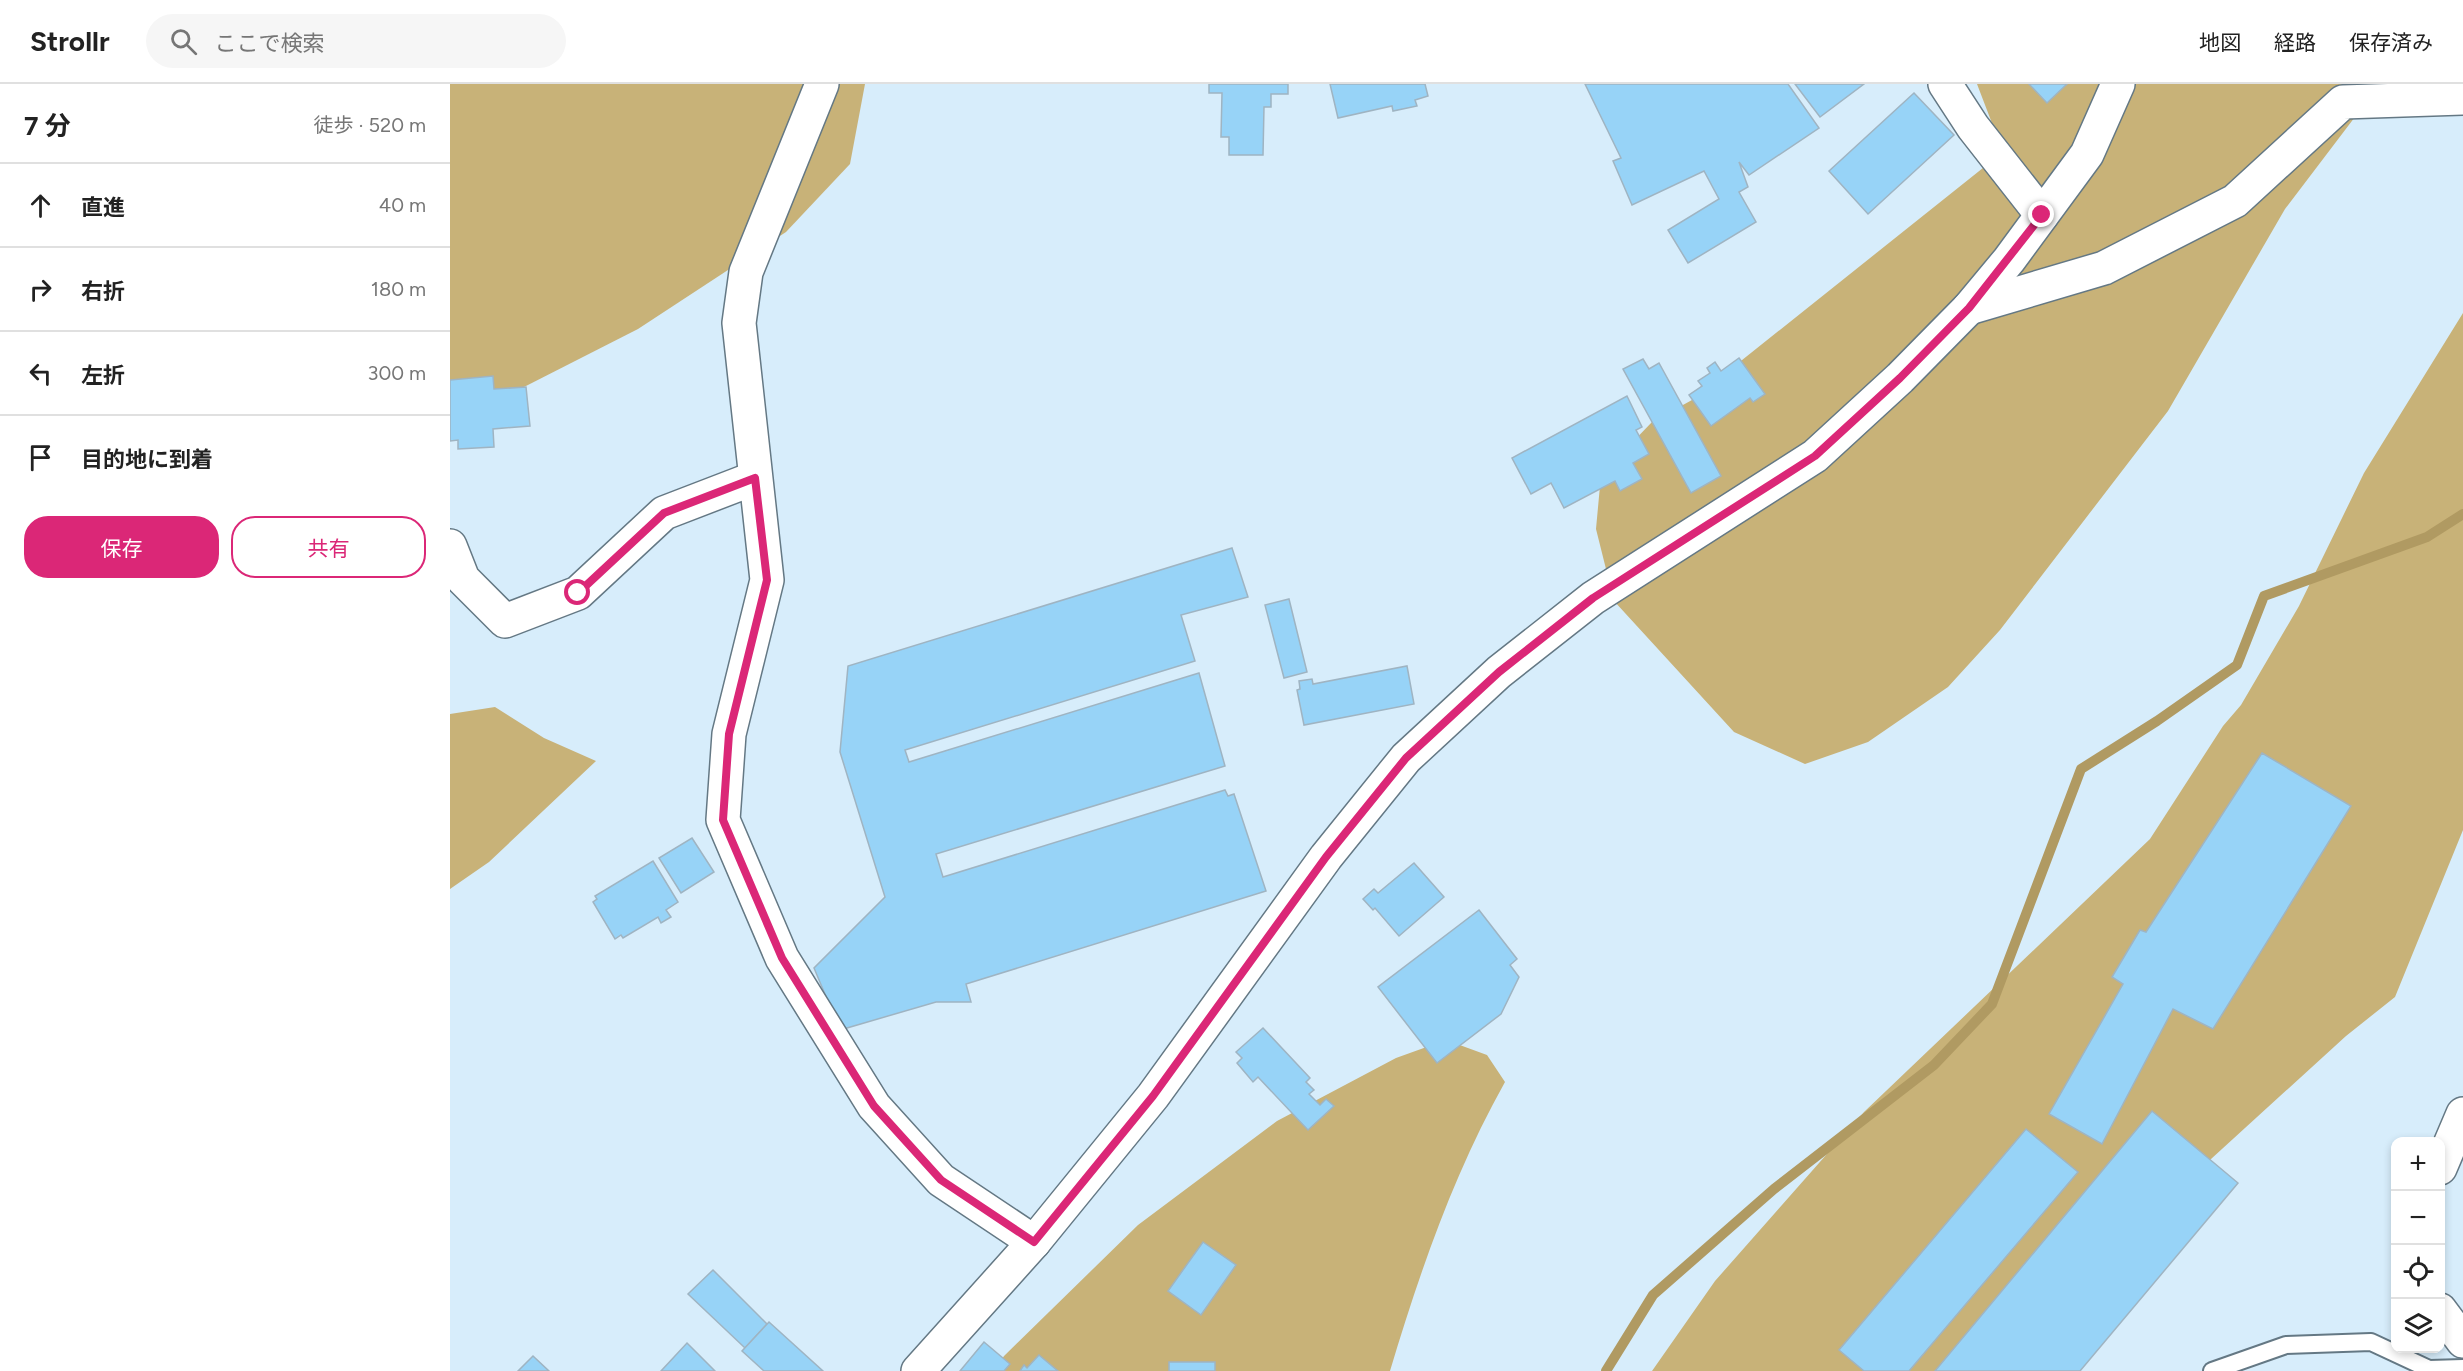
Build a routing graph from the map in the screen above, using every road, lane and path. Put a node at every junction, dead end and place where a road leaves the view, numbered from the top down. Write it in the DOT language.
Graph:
graph roads {
  1 [pos="822,84"];
  2 [pos="1946,84"];
  3 [pos="2118,84"];
  4 [pos="2463,98"];
  5 [pos="2042,215"];
  6 [pos="1969,308"];
  7 [pos="755,478"];
  8 [pos="450,546"];
  9 [pos="2463,1114"];
  10 [pos="2445,1156"];
  11 [pos="1034,1242"];
  12 [pos="2445,1317"];
  13 [pos="2463,1341"];
  14 [pos="2463,1368"];
  15 [pos="2430,1370"];
  16 [pos="918,1371"];
  17 [pos="2212,1371"];
  1 -- 7 [label="street"];
  2 -- 5 [label="street"];
  3 -- 5 [label="street"];
  4 -- 6 [label="street"];
  5 -- 6 [label="street"];
  6 -- 11 [label="street"];
  7 -- 8 [label="street"];
  7 -- 11 [label="street"];
  9 -- 10 [label="street"];
  11 -- 16 [label="street"];
  12 -- 13 [label="street"];
  14 -- 15 [label="lane"];
  15 -- 17 [label="lane"];
}
